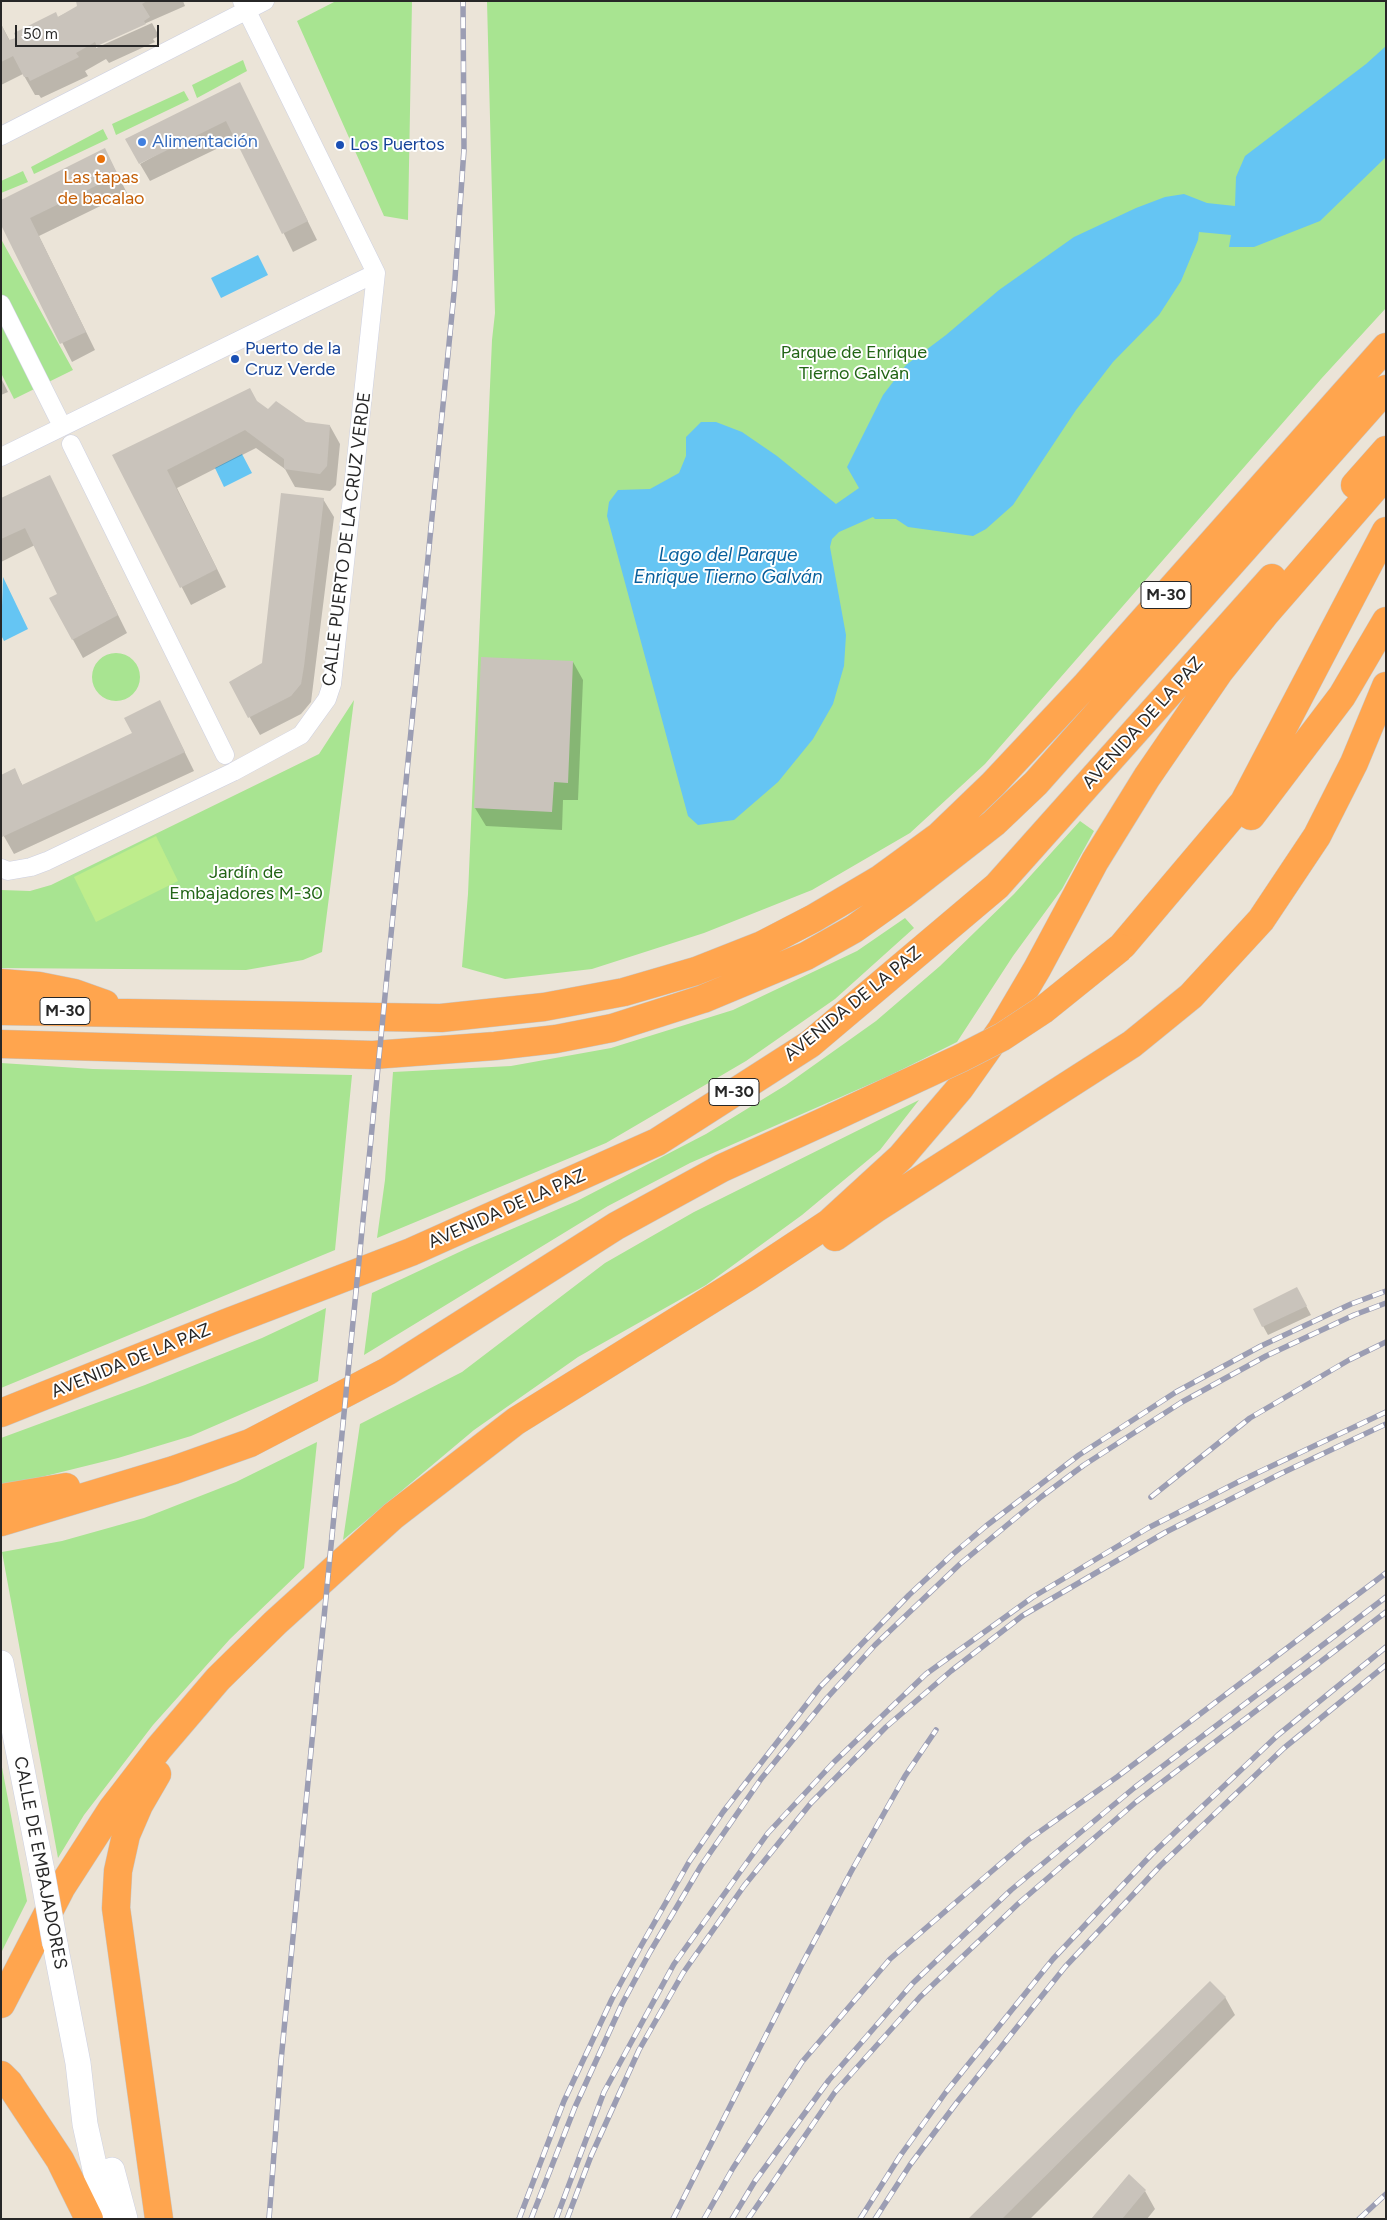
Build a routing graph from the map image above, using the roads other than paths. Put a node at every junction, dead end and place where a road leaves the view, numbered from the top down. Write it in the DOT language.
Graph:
graph roads {
  1 [pos="265,1"];
  2 [pos="244,6"];
  3 [pos="1,136"];
  4 [pos="376,274"];
  5 [pos="1,304"];
  6 [pos="1386,347"];
  7 [pos="1386,389"];
  8 [pos="62,426"];
  9 [pos="71,444"];
  10 [pos="1386,450"];
  11 [pos="1,456"];
  12 [pos="1386,474"];
  13 [pos="1386,531"];
  14 [pos="1386,621"];
  15 [pos="1386,686"];
  16 [pos="225,755"];
  17 [pos="1,868"];
  18 [pos="1121,946"];
  19 [pos="1,983"];
  20 [pos="1,1010"];
  21 [pos="128,1012"];
  22 [pos="1,1044"];
  23 [pos="1,1413"];
  24 [pos="516,1421"];
  25 [pos="174,1470"];
  26 [pos="1,1498"];
  27 [pos="1,1522"];
  28 [pos="1,1663"];
  29 [pos="178,1726"];
  30 [pos="1,2004"];
  31 [pos="78,2063"];
  32 [pos="4,2086"];
  33 [pos="89,2219"];
  34 [pos="106,2219"];
  35 [pos="125,2219"];
  36 [pos="159,2219"];
  1 -- 2 [label="street"];
  2 -- 3 [label="street"];
  2 -- 4 [label="street"];
  4 -- 8 [label="street"];
  4 -- 17 [label="street, CALLE PUERTO DE LA CRUZ VERDE"];
  5 -- 8 [label="street"];
  6 -- 21 [label="highway, M-30"];
  7 -- 22 [label="highway"];
  8 -- 11 [label="street"];
  9 -- 16 [label="street"];
  10 -- 23 [label="highway, AVENIDA DE LA PAZ / M-30"];
  12 -- 24 [label="highway"];
  13 -- 18 [label="highway"];
  14 -- 18 [label="highway"];
  15 -- 24 [label="highway"];
  18 -- 25 [label="highway, bridge"];
  19 -- 21 [label="highway"];
  20 -- 21 [label="highway, M-30"];
  24 -- 29 [label="highway"];
  25 -- 26 [label="highway"];
  25 -- 27 [label="highway"];
  28 -- 31 [label="main road, CALLE DE EMBAJADORES, bridge"];
  29 -- 30 [label="highway"];
  29 -- 36 [label="highway"];
  31 -- 34 [label="main road, CALLE DE EMBAJADORES"];
  31 -- 35 [label="main road, CALLE DE EMBAJADORES"];
  32 -- 33 [label="highway"];
}
